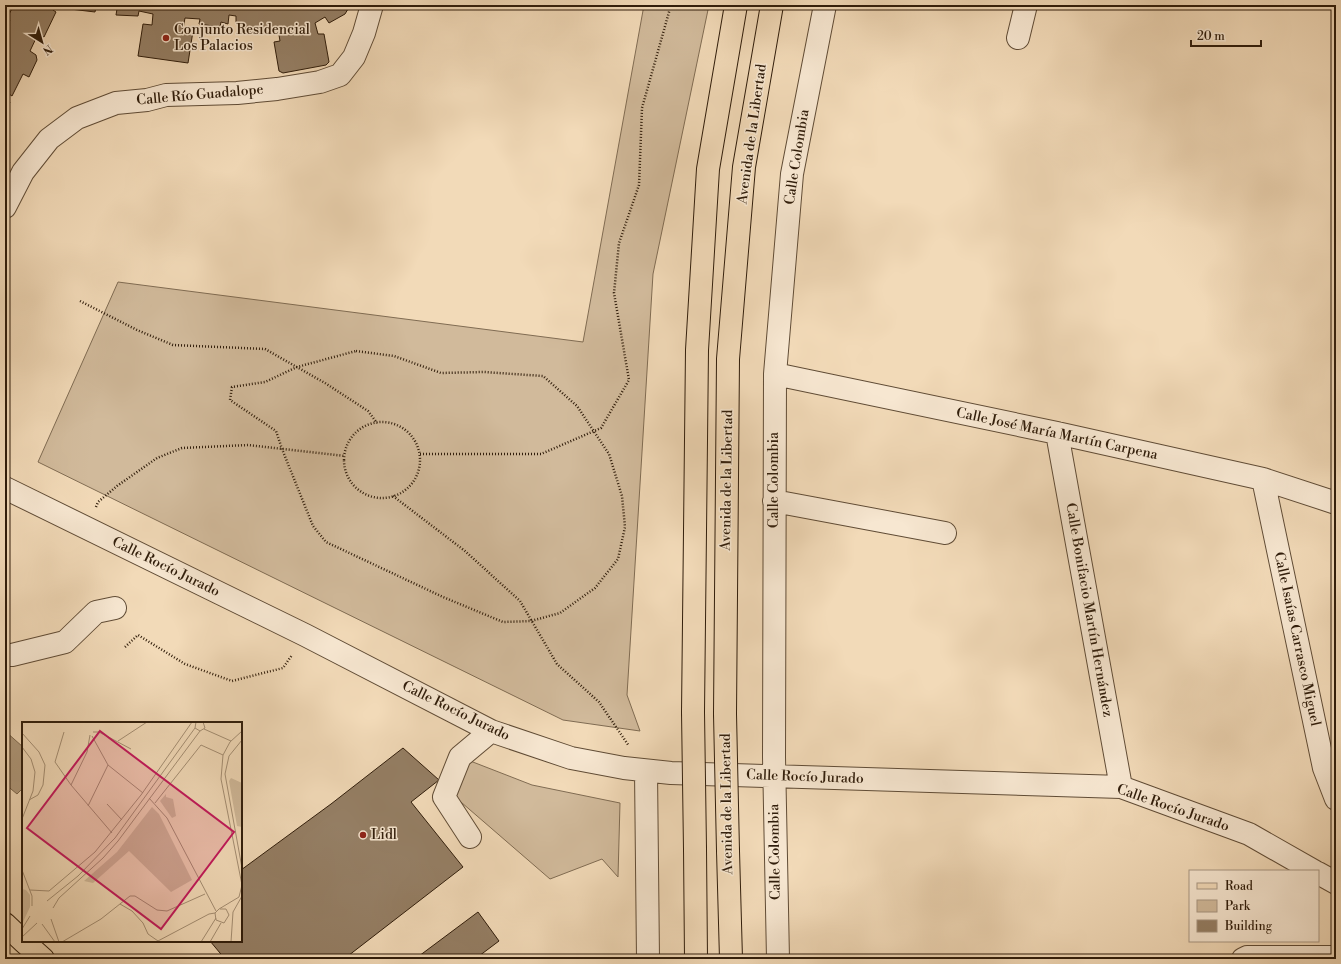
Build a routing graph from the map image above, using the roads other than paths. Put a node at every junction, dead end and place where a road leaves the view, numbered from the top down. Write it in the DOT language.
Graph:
graph roads {
  1 [pos="372,5"];
  2 [pos="736,5"];
  3 [pos="772,5"];
  4 [pos="825,5"];
  5 [pos="1026,5"];
  6 [pos="1018,38"];
  7 [pos="5,207"];
  8 [pos="775,374"];
  9 [pos="1057,433"];
  10 [pos="1263,479"];
  11 [pos="5,488"];
  12 [pos="774,501"];
  13 [pos="1336,503"];
  14 [pos="945,533"];
  15 [pos="115,608"];
  16 [pos="5,655"];
  17 [pos="491,731"];
  18 [pos="646,771"];
  19 [pos="774,776"];
  20 [pos="1122,787"];
  21 [pos="1336,798"];
  22 [pos="470,837"];
  23 [pos="1312,870"];
  24 [pos="1319,874"];
  25 [pos="1336,883"];
  26 [pos="5,924"];
  27 [pos="22,940"];
  28 [pos="24,942"];
  29 [pos="1336,957"];
  30 [pos="43,959"];
  31 [pos="648,959"];
  32 [pos="696,959"];
  33 [pos="731,959"];
  34 [pos="778,959"];
  35 [pos="1242,959"];
  1 -- 7 [label="street, Calle Río Guadalope"];
  2 -- 32 [label="main road, bridge"];
  3 -- 33 [label="main road, Avenida de la Libertad, bridge"];
  4 -- 8 [label="street, Calle Colombia"];
  5 -- 6 [label="street"];
  8 -- 9 [label="street, Calle José María Martín Carpena"];
  8 -- 12 [label="street, Calle Colombia"];
  9 -- 10 [label="street, Calle José María Martín Carpena"];
  9 -- 20 [label="street, Calle Bonifacio Martín Hernández"];
  10 -- 13 [label="street, Calle José María Martín Carpena"];
  10 -- 21 [label="street, Calle Isaías Carrasco Miguel"];
  11 -- 17 [label="street, Calle Rocío Jurado"];
  12 -- 14 [label="street"];
  12 -- 19 [label="street, Calle Colombia"];
  15 -- 16 [label="street"];
  17 -- 18 [label="street, Calle Rocío Jurado"];
  17 -- 22 [label="street"];
  18 -- 19 [label="street, Calle Rocío Jurado"];
  18 -- 31 [label="street"];
  19 -- 20 [label="street, Calle Rocío Jurado"];
  19 -- 34 [label="street, Calle Colombia"];
  20 -- 23 [label="street, Calle Rocío Jurado"];
  24 -- 25 [label="street"];
  26 -- 27 [label="main road"];
  28 -- 30 [label="main road"];
  29 -- 35 [label="street"];
}
